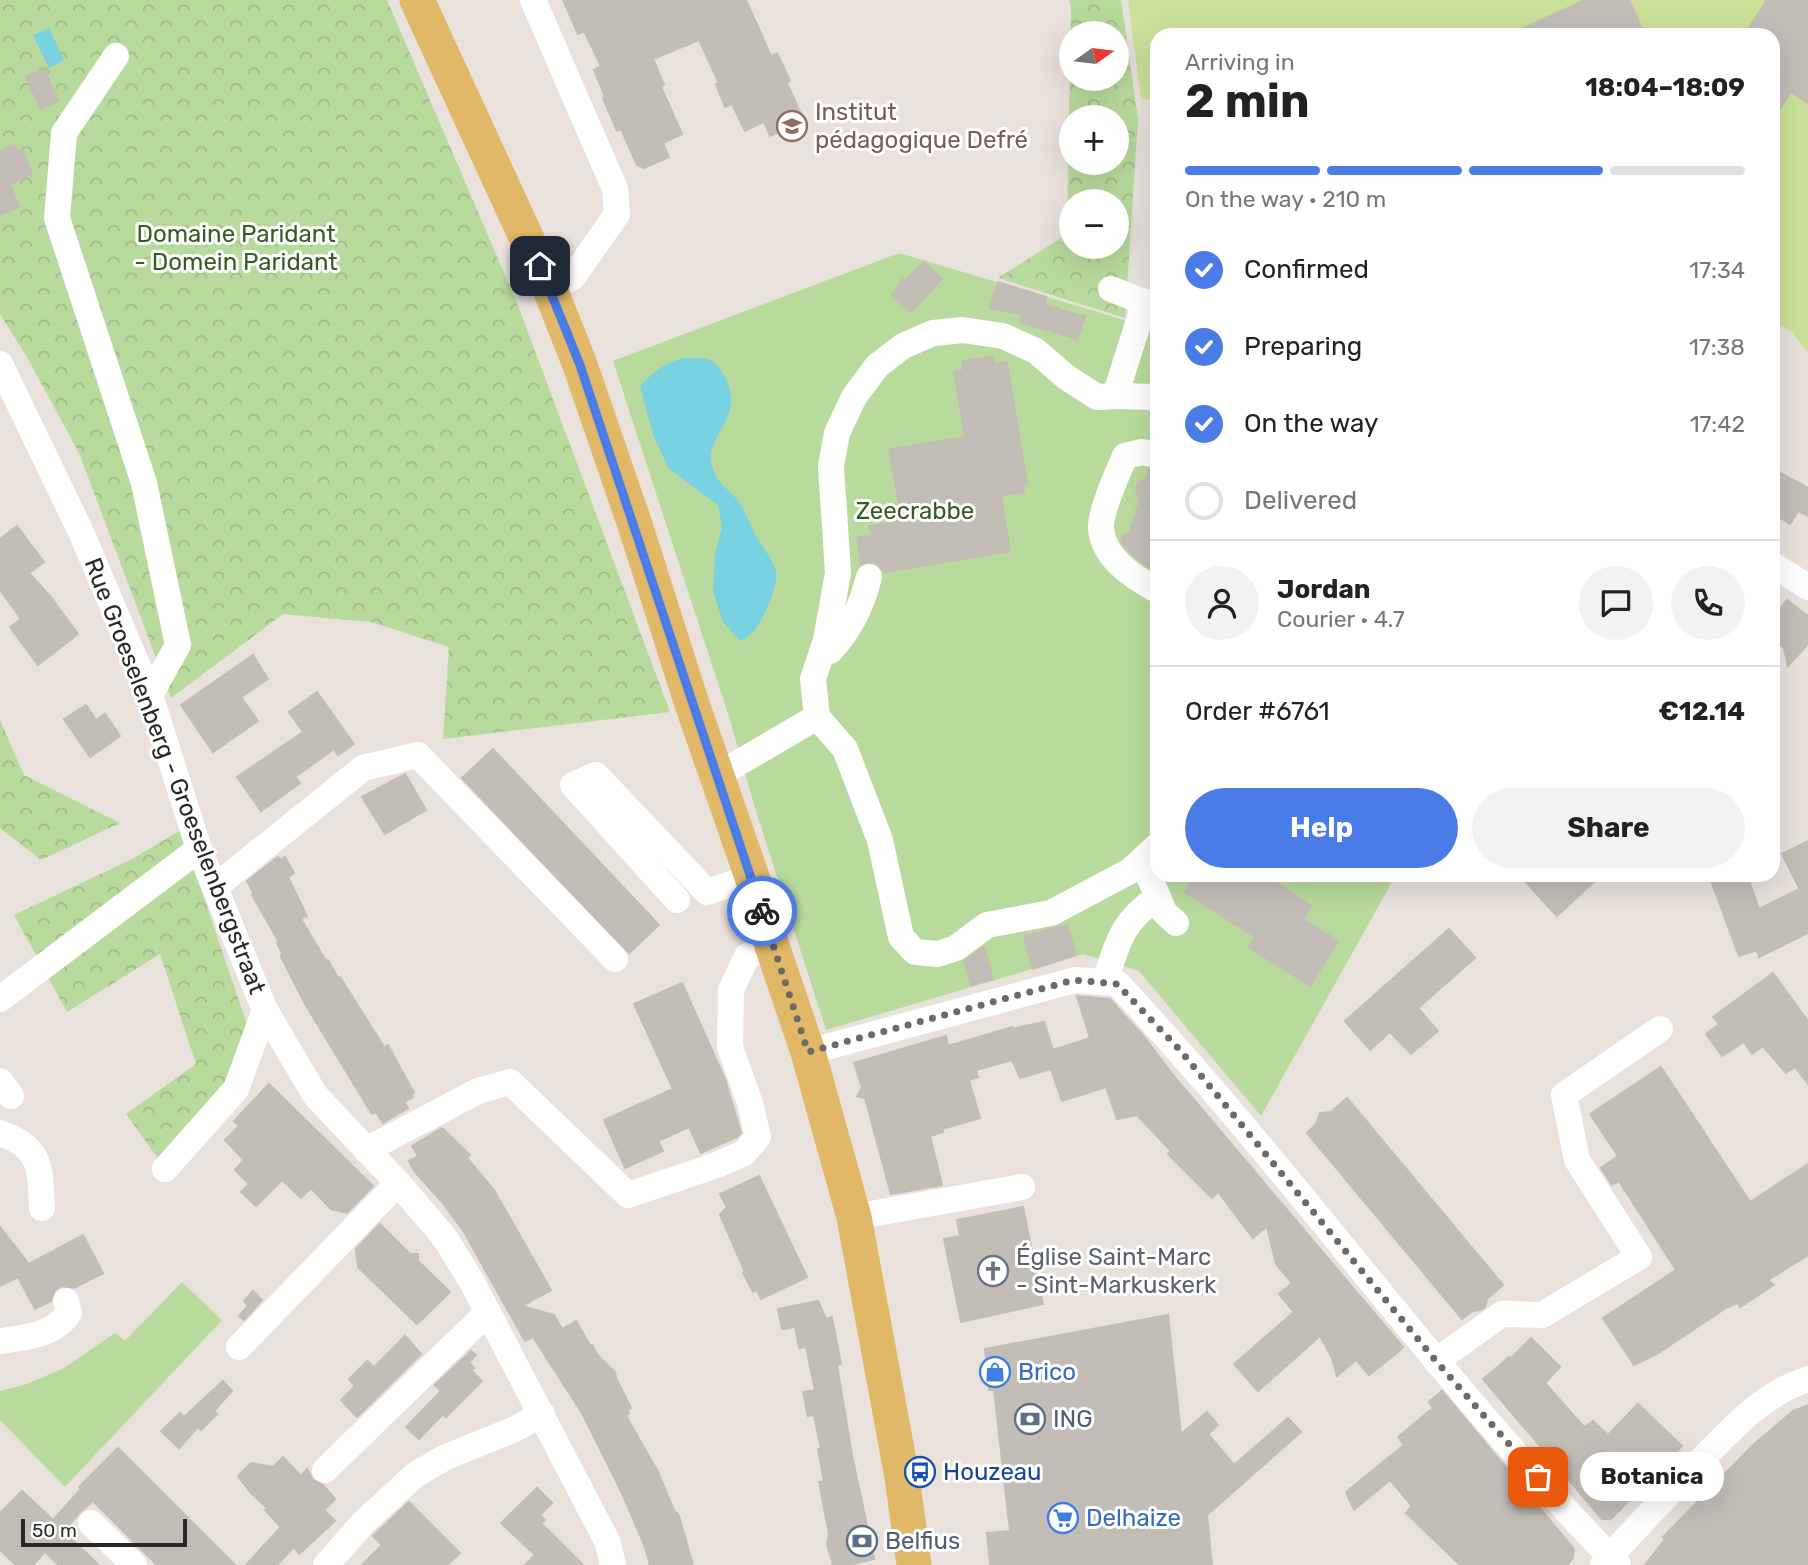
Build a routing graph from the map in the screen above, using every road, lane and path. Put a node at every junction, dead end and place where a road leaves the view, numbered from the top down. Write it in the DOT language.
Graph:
graph roads {
  1 [pos="416,0"];
  2 [pos="533,0"];
  3 [pos="116,56"];
  4 [pos="550,289"];
  5 [pos="1111,289"];
  6 [pos="1150,305"];
  7 [pos="1150,308"];
  8 [pos="0,363"];
  9 [pos="1115,396"];
  10 [pos="1150,397"];
  11 [pos="1150,454"];
  12 [pos="1780,569"];
  13 [pos="869,578"];
  14 [pos="1150,586"];
  15 [pos="1808,587"];
  16 [pos="822,652"];
  17 [pos="150,695"];
  18 [pos="817,717"];
  19 [pos="716,776"];
  20 [pos="199,849"];
  21 [pos="1149,854"];
  22 [pos="752,877"];
  23 [pos="1155,882"];
  24 [pos="215,887"];
  25 [pos="1158,897"];
  26 [pos="677,900"];
  27 [pos="1176,923"];
  28 [pos="772,946"];
  29 [pos="615,960"];
  30 [pos="1105,982"];
  31 [pos="0,999"];
  32 [pos="265,1010"];
  33 [pos="1660,1029"];
  34 [pos="808,1052"];
  35 [pos="0,1133"];
  36 [pos="366,1150"];
  37 [pos="165,1169"];
  38 [pos="398,1183"];
  39 [pos="1022,1187"];
  40 [pos="42,1208"];
  41 [pos="855,1217"];
  42 [pos="66,1301"];
  43 [pos="487,1313"];
  44 [pos="0,1341"];
  45 [pos="239,1347"];
  46 [pos="1436,1361"];
  47 [pos="1808,1379"];
  48 [pos="542,1414"];
  49 [pos="325,1470"];
  50 [pos="91,1523"];
  51 [pos="1610,1562"];
  52 [pos="134,1565"];
  53 [pos="326,1565"];
  54 [pos="613,1565"];
  55 [pos="914,1565"];
  1 -- 4 [label="main road"];
  2 -- 4 [label="street"];
  3 -- 17 [label="street"];
  4 -- 19 [label="main road"];
  5 -- 6 [label="street"];
  7 -- 9 [label="street"];
  8 -- 17 [label="street, Rue Groeselenberg - Groeselenbergstraat"];
  9 -- 10 [label="street"];
  9 -- 16 [label="street"];
  11 -- 14 [label="street"];
  12 -- 15 [label="street"];
  13 -- 16 [label="street"];
  16 -- 18 [label="street"];
  17 -- 20 [label="street, Rue Groeselenberg - Groeselenbergstraat"];
  18 -- 19 [label="street"];
  18 -- 21 [label="street"];
  19 -- 22 [label="main road"];
  20 -- 24 [label="street, Rue Groeselenberg - Groeselenbergstraat"];
  20 -- 31 [label="street"];
  22 -- 26 [label="street"];
  22 -- 28 [label="main road"];
  23 -- 25 [label="street"];
  24 -- 29 [label="street"];
  24 -- 32 [label="street, Rue Groeselenberg - Groeselenbergstraat"];
  25 -- 27 [label="street"];
  25 -- 30 [label="street"];
  28 -- 34 [label="main road"];
  28 -- 36 [label="street"];
  30 -- 34 [label="street"];
  30 -- 46 [label="street"];
  32 -- 36 [label="street, Rue Groeselenberg - Groeselenbergstraat"];
  32 -- 37 [label="street"];
  33 -- 46 [label="street"];
  34 -- 41 [label="main road"];
  35 -- 40 [label="street"];
  36 -- 38 [label="street, Rue Groeselenberg - Groeselenbergstraat"];
  38 -- 43 [label="street, Rue Groeselenberg - Groeselenbergstraat"];
  38 -- 45 [label="street"];
  39 -- 41 [label="street"];
  41 -- 55 [label="main road"];
  42 -- 44 [label="street"];
  43 -- 48 [label="street, Rue Groeselenberg - Groeselenbergstraat"];
  43 -- 49 [label="street"];
  46 -- 51 [label="street"];
  47 -- 51 [label="street"];
  48 -- 53 [label="street"];
  48 -- 54 [label="street, Rue Groeselenberg - Groeselenbergstraat"];
  50 -- 52 [label="street"];
}
